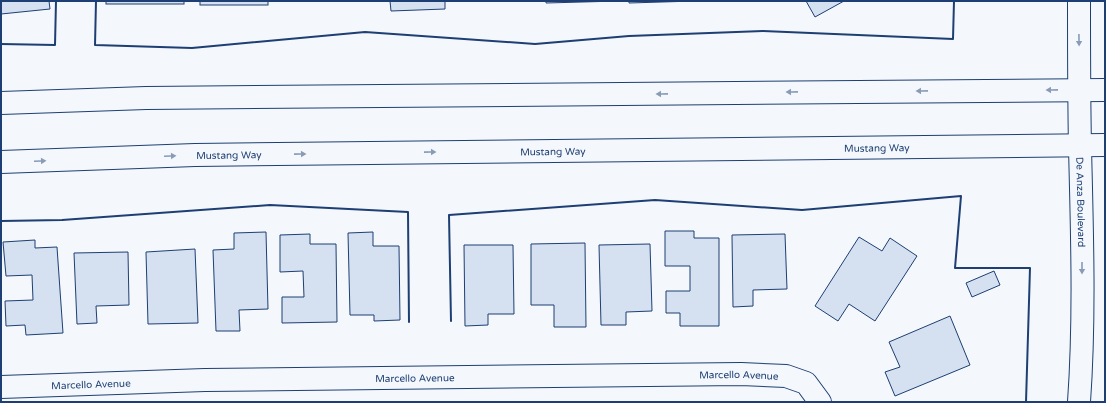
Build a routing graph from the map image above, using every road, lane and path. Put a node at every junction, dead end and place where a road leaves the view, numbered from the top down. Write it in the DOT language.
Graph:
graph roads {
  1 [pos="1079,1"];
  2 [pos="1080,90"];
  3 [pos="1105,90"];
  4 [pos="1,103"];
  5 [pos="1080,145"];
  6 [pos="1105,145"];
  7 [pos="1,162"];
  8 [pos="1,387"];
  9 [pos="820,401"];
  10 [pos="1079,402"];
  1 -- 2 [label="street, De Anza Boulevard, one-way"];
  2 -- 3 [label="street"];
  2 -- 4 [label="street, one-way"];
  2 -- 5 [label="street, De Anza Boulevard"];
  5 -- 6 [label="street, Mustang Way"];
  7 -- 5 [label="street, Mustang Way, one-way"];
  5 -- 10 [label="street, De Anza Boulevard, one-way"];
  8 -- 9 [label="street, Marcello Avenue"];
}
